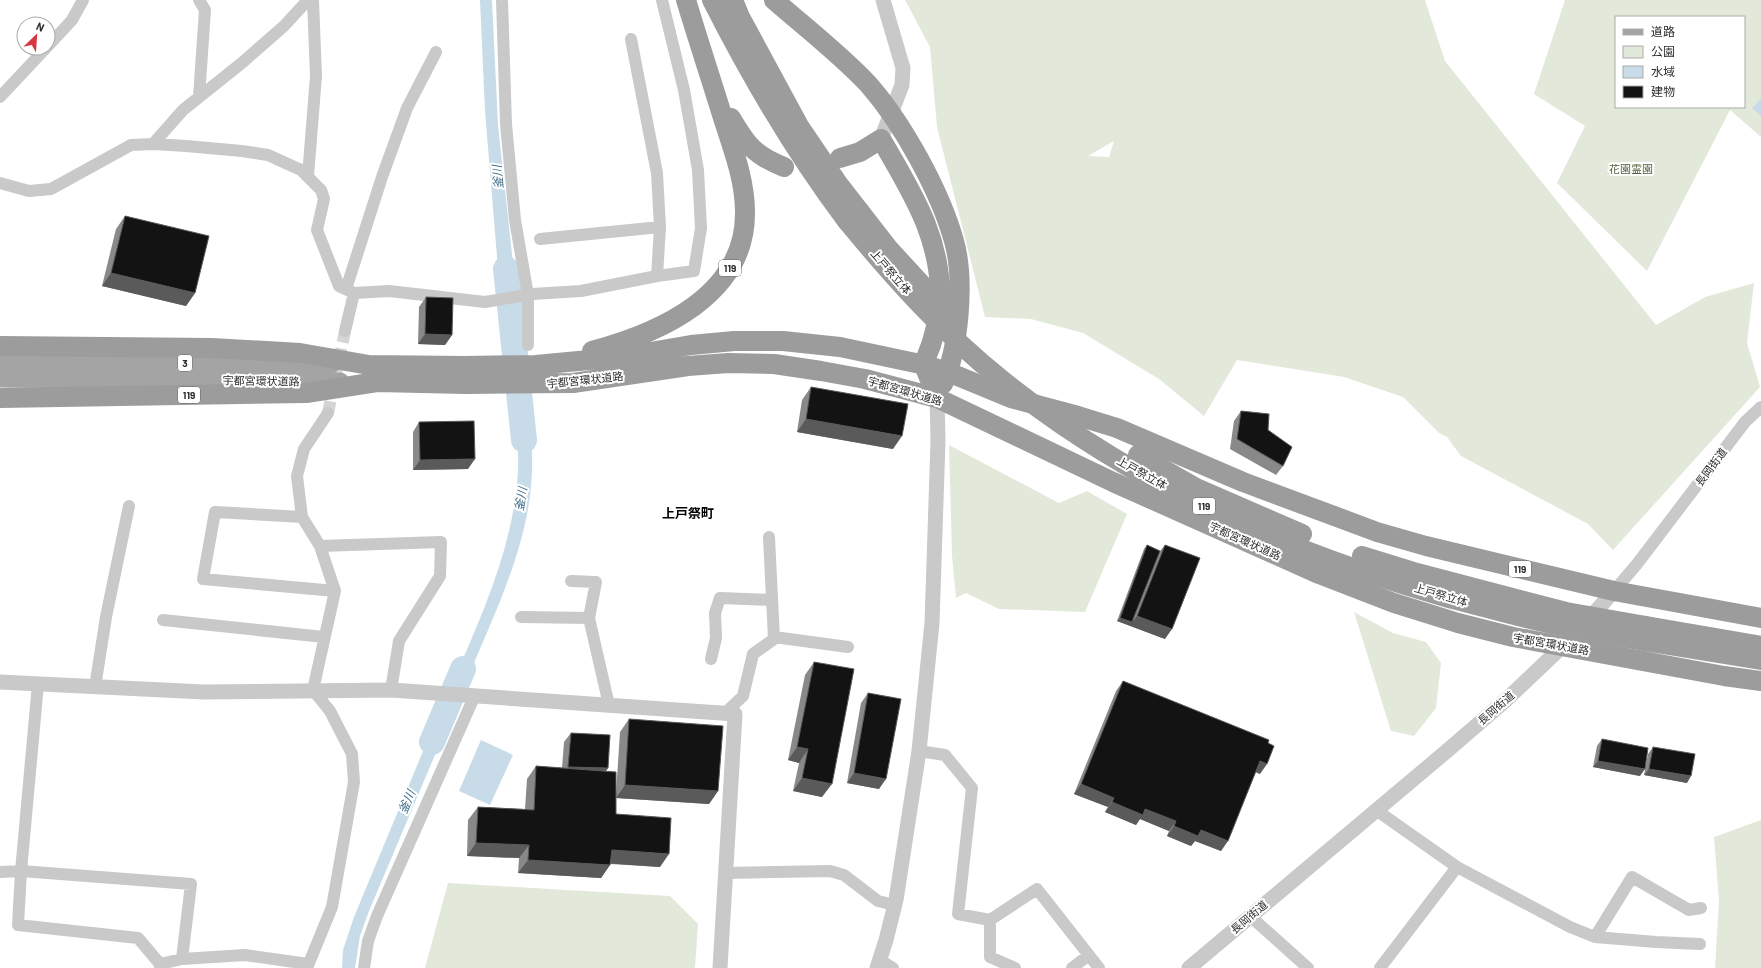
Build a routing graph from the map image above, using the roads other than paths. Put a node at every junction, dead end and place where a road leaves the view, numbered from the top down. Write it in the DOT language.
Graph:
graph roads {
  1 [pos="83,0"];
  2 [pos="199,0"];
  3 [pos="308,0"];
  4 [pos="313,0"];
  5 [pos="502,0"];
  6 [pos="662,0"];
  7 [pos="686,0"];
  8 [pos="712,0"];
  9 [pos="733,0"];
  10 [pos="774,0"];
  11 [pos="883,0"];
  12 [pos="56,37"];
  13 [pos="631,38"];
  14 [pos="436,52"];
  15 [pos="703,54"];
  16 [pos="39,56"];
  17 [pos="0,97"];
  18 [pos="199,97"];
  19 [pos="890,112"];
  20 [pos="881,139"];
  21 [pos="153,144"];
  22 [pos="840,158"];
  23 [pos="784,168"];
  24 [pos="308,176"];
  25 [pos="0,183"];
  26 [pos="854,217"];
  27 [pos="660,227"];
  28 [pos="540,239"];
  29 [pos="657,276"];
  30 [pos="350,291"];
  31 [pos="528,294"];
  32 [pos="345,331"];
  33 [pos="528,345"];
  34 [pos="0,346"];
  35 [pos="0,362"];
  36 [pos="925,365"];
  37 [pos="948,372"];
  38 [pos="373,374"];
  39 [pos="537,375"];
  40 [pos="0,378"];
  41 [pos="0,398"];
  42 [pos="937,398"];
  43 [pos="1761,407"];
  44 [pos="328,413"];
  45 [pos="129,506"];
  46 [pos="302,518"];
  47 [pos="769,537"];
  48 [pos="320,546"];
  49 [pos="571,581"];
  50 [pos="335,591"];
  51 [pos="1614,591"];
  52 [pos="772,600"];
  53 [pos="521,617"];
  54 [pos="589,618"];
  55 [pos="1761,618"];
  56 [pos="163,620"];
  57 [pos="1645,634"];
  58 [pos="324,637"];
  59 [pos="774,637"];
  60 [pos="1564,646"];
  61 [pos="1761,646"];
  62 [pos="848,647"];
  63 [pos="711,659"];
  64 [pos="1761,660"];
  65 [pos="1761,681"];
  66 [pos="0,682"];
  67 [pos="38,684"];
  68 [pos="95,687"];
  69 [pos="313,690"];
  70 [pos="391,690"];
  71 [pos="475,695"];
  72 [pos="609,705"];
  73 [pos="725,713"];
  74 [pos="919,751"];
  75 [pos="1376,810"];
  76 [pos="1457,867"];
  77 [pos="20,871"];
  78 [pos="0,872"];
  79 [pos="725,873"];
  80 [pos="895,905"];
  81 [pos="1701,908"];
  82 [pos="1250,916"];
  83 [pos="990,920"];
  84 [pos="1595,937"];
  85 [pos="1700,944"];
  86 [pos="1089,955"];
  87 [pos="182,959"];
  88 [pos="160,966"];
  89 [pos="307,966"];
  90 [pos="883,966"];
  91 [pos="364,968"];
  92 [pos="720,968"];
  93 [pos="1015,968"];
  94 [pos="1072,968"];
  95 [pos="1099,968"];
  96 [pos="1189,968"];
  97 [pos="1308,968"];
  98 [pos="1380,968"];
  1 -- 12 [label="street"];
  2 -- 18 [label="street"];
  3 -- 18 [label="street"];
  4 -- 24 [label="street"];
  5 -- 31 [label="street"];
  6 -- 29 [label="street"];
  7 -- 15 [label="highway, 119"];
  8 -- 26 [label="highway, 上戸祭立体 / 119"];
  9 -- 26 [label="highway, 上戸祭立体 / 119"];
  10 -- 19 [label="highway"];
  11 -- 19 [label="street"];
  13 -- 27 [label="street"];
  14 -- 30 [label="street"];
  15 -- 23 [label="highway, 119"];
  15 -- 39 [label="highway, 119"];
  16 -- 17 [label="street"];
  18 -- 21 [label="street"];
  19 -- 20 [label="street"];
  19 -- 37 [label="highway"];
  20 -- 22 [label="highway"];
  20 -- 36 [label="highway"];
  21 -- 24 [label="street"];
  21 -- 25 [label="street"];
  24 -- 30 [label="street"];
  26 -- 57 [label="highway, 上戸祭立体 / 119, bridge"];
  27 -- 28 [label="street"];
  27 -- 29 [label="street"];
  29 -- 31 [label="street"];
  30 -- 31 [label="street"];
  30 -- 32 [label="street"];
  31 -- 33 [label="street"];
  34 -- 38 [label="highway, 119"];
  35 -- 38 [label="main road, 宇都宮環状道路 / 3"];
  36 -- 37 [label="highway, 宇都宮環状道路 / 119"];
  36 -- 39 [label="highway, 宇都宮環状道路 / 119"];
  36 -- 42 [label="highway"];
  37 -- 42 [label="highway"];
  37 -- 51 [label="highway, 宇都宮環状道路 / 119"];
  38 -- 39 [label="highway, 宇都宮環状道路 / 119"];
  38 -- 40 [label="main road, 宇都宮環状道路 / 3"];
  38 -- 41 [label="highway, 119"];
  39 -- 42 [label="highway, 宇都宮環状道路 / 119"];
  42 -- 60 [label="highway, 宇都宮環状道路 / 119"];
  42 -- 74 [label="street"];
  43 -- 51 [label="street, 長岡街道"];
  44 -- 46 [label="street"];
  45 -- 68 [label="street"];
  46 -- 48 [label="street"];
  46 -- 50 [label="street"];
  47 -- 52 [label="street"];
  48 -- 50 [label="street"];
  48 -- 70 [label="street"];
  49 -- 54 [label="street"];
  50 -- 58 [label="street"];
  51 -- 55 [label="highway, 宇都宮環状道路 / 119"];
  51 -- 60 [label="street, 長岡街道"];
  52 -- 59 [label="street"];
  52 -- 63 [label="street"];
  53 -- 54 [label="street"];
  54 -- 72 [label="street"];
  56 -- 58 [label="street"];
  57 -- 61 [label="highway, 上戸祭立体 / 119"];
  57 -- 64 [label="highway, 上戸祭立体 / 119"];
  58 -- 69 [label="street"];
  59 -- 62 [label="street"];
  59 -- 73 [label="street"];
  60 -- 65 [label="highway, 宇都宮環状道路 / 119"];
  60 -- 75 [label="street, 長岡街道"];
  66 -- 67 [label="street"];
  67 -- 68 [label="street"];
  67 -- 77 [label="street"];
  68 -- 69 [label="street"];
  69 -- 70 [label="street"];
  69 -- 89 [label="street"];
  70 -- 71 [label="street"];
  71 -- 72 [label="street"];
  71 -- 91 [label="street"];
  72 -- 73 [label="street"];
  73 -- 79 [label="street"];
  74 -- 80 [label="street"];
  74 -- 83 [label="street"];
  75 -- 76 [label="street"];
  75 -- 82 [label="street, 長岡街道"];
  76 -- 84 [label="street"];
  76 -- 98 [label="street"];
  77 -- 78 [label="street"];
  77 -- 87 [label="street"];
  77 -- 88 [label="street"];
  79 -- 80 [label="street"];
  79 -- 92 [label="street"];
  80 -- 90 [label="street"];
  81 -- 84 [label="street"];
  82 -- 96 [label="street, 長岡街道"];
  82 -- 97 [label="street"];
  83 -- 86 [label="street"];
  83 -- 93 [label="street"];
  84 -- 85 [label="street"];
  86 -- 94 [label="street"];
  86 -- 95 [label="street"];
  87 -- 88 [label="street"];
  87 -- 89 [label="street"];
}
